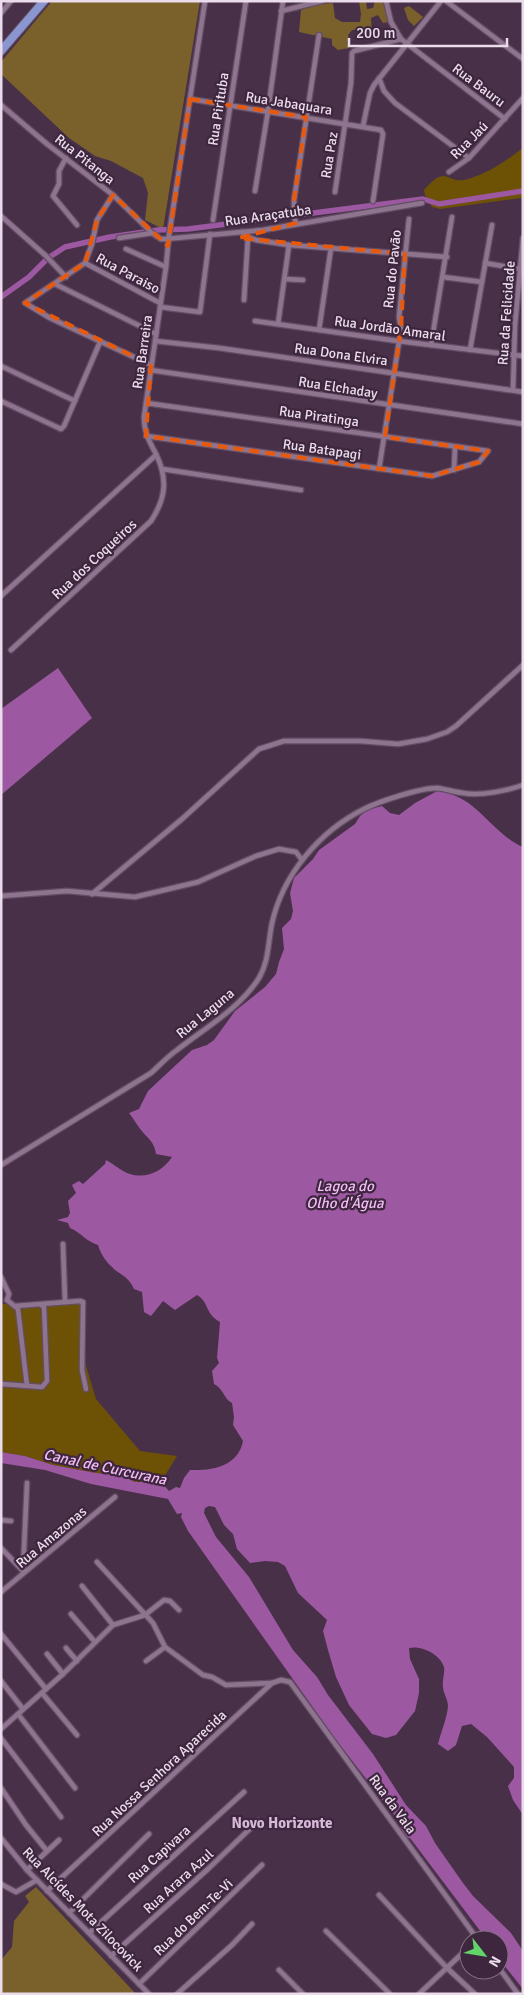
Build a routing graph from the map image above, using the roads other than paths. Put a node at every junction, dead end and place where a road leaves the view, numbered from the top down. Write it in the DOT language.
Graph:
graph roads {
  1 [pos="11,1"];
  2 [pos="44,1"];
  3 [pos="205,1"];
  4 [pos="246,1"];
  5 [pos="283,1"];
  6 [pos="322,1"];
  7 [pos="386,1"];
  8 [pos="441,1"];
  9 [pos="446,1"];
  10 [pos="281,11"];
  11 [pos="1,13"];
  12 [pos="319,35"];
  13 [pos="401,39"];
  14 [pos="406,43"];
  15 [pos="1,51"];
  16 [pos="523,59"];
  17 [pos="379,78"];
  18 [pos="523,98"];
  19 [pos="190,99"];
  20 [pos="1,105"];
  21 [pos="230,106"];
  22 [pos="268,111"];
  23 [pos="306,117"];
  24 [pos="505,119"];
  25 [pos="346,123"];
  26 [pos="363,126"];
  27 [pos="66,158"];
  28 [pos="470,158"];
  29 [pos="450,172"];
  30 [pos="255,191"];
  31 [pos="335,192"];
  32 [pos="113,195"];
  33 [pos="373,201"];
  34 [pos="422,203"];
  35 [pos="1,216"];
  36 [pos="452,217"];
  37 [pos="409,219"];
  38 [pos="213,220"];
  39 [pos="296,223"];
  40 [pos="77,225"];
  41 [pos="492,225"];
  42 [pos="240,232"];
  43 [pos="152,233"];
  44 [pos="210,234"];
  45 [pos="169,237"];
  46 [pos="248,237"];
  47 [pos="119,238"];
  48 [pos="523,238"];
  49 [pos="289,245"];
  50 [pos="331,248"];
  51 [pos="126,249"];
  52 [pos="405,254"];
  53 [pos="446,257"];
  54 [pos="85,263"];
  55 [pos="485,263"];
  56 [pos="166,267"];
  57 [pos="520,269"];
  58 [pos="66,277"];
  59 [pos="444,277"];
  60 [pos="285,279"];
  61 [pos="303,280"];
  62 [pos="482,282"];
  63 [pos="55,284"];
  64 [pos="244,300"];
  65 [pos="160,305"];
  66 [pos="255,321"];
  67 [pos="278,324"];
  68 [pos="319,330"];
  69 [pos="156,334"];
  70 [pos="155,341"];
  71 [pos="398,341"];
  72 [pos="100,342"];
  73 [pos="431,345"];
  74 [pos="470,350"];
  75 [pos="515,355"];
  76 [pos="523,356"];
  77 [pos="1,366"];
  78 [pos="151,367"];
  79 [pos="393,373"];
  80 [pos="513,390"];
  81 [pos="523,392"];
  82 [pos="1,401"];
  83 [pos="75,401"];
  84 [pos="146,403"];
  85 [pos="389,406"];
  86 [pos="523,424"];
  87 [pos="146,436"];
  88 [pos="385,437"];
  89 [pos="455,447"];
  90 [pos="488,451"];
  91 [pos="156,455"];
  92 [pos="162,469"];
  93 [pos="379,469"];
  94 [pos="454,470"];
  95 [pos="301,490"];
  96 [pos="1,596"];
  97 [pos="11,650"];
  98 [pos="523,665"];
  99 [pos="523,785"];
  100 [pos="302,860"];
  101 [pos="92,894"];
  102 [pos="1,896"];
  103 [pos="1,1165"];
  104 [pos="63,1244"];
  105 [pos="1,1277"];
  106 [pos="4,1300"];
  107 [pos="65,1301"];
  108 [pos="40,1305"];
  109 [pos="15,1306"];
  110 [pos="1,1384"];
  111 [pos="27,1386"];
  112 [pos="86,1389"];
  113 [pos="27,1483"];
  114 [pos="115,1497"];
  115 [pos="1,1520"];
  116 [pos="12,1522"];
  117 [pos="1,1548"];
  118 [pos="97,1562"];
  119 [pos="25,1572"];
  120 [pos="82,1586"];
  121 [pos="2,1590"];
  122 [pos="179,1610"];
  123 [pos="71,1614"];
  124 [pos="145,1615"];
  125 [pos="113,1625"];
  126 [pos="1,1634"];
  127 [pos="95,1642"];
  128 [pos="166,1647"];
  129 [pos="66,1648"];
  130 [pos="47,1654"];
  131 [pos="77,1661"];
  132 [pos="146,1661"];
  133 [pos="63,1674"];
  134 [pos="1,1681"];
  135 [pos="272,1683"];
  136 [pos="46,1689"];
  137 [pos="42,1693"];
  138 [pos="23,1709"];
  139 [pos="18,1714"];
  140 [pos="1,1729"];
  141 [pos="77,1735"];
  142 [pos="1,1738"];
  143 [pos="1,1788"];
  144 [pos="75,1788"];
  145 [pos="244,1792"];
  146 [pos="61,1817"];
  147 [pos="258,1821"];
  148 [pos="149,1834"];
  149 [pos="1,1838"];
  150 [pos="59,1840"];
  151 [pos="47,1852"];
  152 [pos="262,1865"];
  153 [pos="27,1870"];
  154 [pos="37,1880"];
  155 [pos="1,1884"];
  156 [pos="47,1890"];
  157 [pos="379,1895"];
  158 [pos="69,1913"];
  159 [pos="252,1924"];
  160 [pos="470,1930"];
  161 [pos="326,1931"];
  162 [pos="89,1933"];
  163 [pos="111,1956"];
  164 [pos="459,1957"];
  165 [pos="447,1968"];
  166 [pos="279,1970"];
  167 [pos="508,1980"];
  168 [pos="140,1984"];
  169 [pos="149,1994"];
  170 [pos="177,1994"];
  171 [pos="303,1994"];
  172 [pos="390,1994"];
  173 [pos="419,1994"];
  174 [pos="475,1994"];
  175 [pos="518,1994"];
  1 -- 11 [label="street"];
  2 -- 15 [label="main road"];
  3 -- 19 [label="street"];
  4 -- 21 [label="street, Rua Pirituba"];
  5 -- 10 [label="street"];
  6 -- 10 [label="street"];
  7 -- 13 [label="street, Rua Bauru"];
  8 -- 14 [label="street"];
  9 -- 16 [label="street"];
  10 -- 22 [label="street"];
  12 -- 23 [label="street"];
  13 -- 14 [label="street, Rua Bauru"];
  13 -- 25 [label="street, Rua Paz"];
  14 -- 17 [label="street"];
  14 -- 24 [label="street, Rua Bauru"];
  17 -- 26 [label="street"];
  17 -- 28 [label="street"];
  18 -- 24 [label="street, Rua Jaú"];
  19 -- 21 [label="street, Rua Jabaquara"];
  19 -- 45 [label="street, Rua Barreira"];
  20 -- 27 [label="street, Rua Pitanga"];
  21 -- 22 [label="street, Rua Jabaquara"];
  21 -- 38 [label="street, Rua Pirituba"];
  22 -- 23 [label="street, Rua Jabaquara"];
  22 -- 30 [label="street"];
  23 -- 25 [label="street, Rua Jabaquara"];
  23 -- 39 [label="street"];
  24 -- 28 [label="street, Rua Jaú"];
  25 -- 26 [label="street, Rua Jabaquara"];
  25 -- 31 [label="street, Rua Paz"];
  26 -- 33 [label="street, Rua Jabaquara"];
  27 -- 32 [label="street, Rua Pitanga"];
  27 -- 40 [label="street"];
  28 -- 29 [label="street, Rua Jaú"];
  32 -- 43 [label="street, Rua Pitanga"];
  32 -- 54 [label="street"];
  34 -- 39 [label="street, Rua Araçatuba"];
  35 -- 58 [label="street"];
  36 -- 53 [label="street"];
  37 -- 52 [label="street, Rua do Pavão"];
  39 -- 42 [label="street, Rua Araçatuba"];
  41 -- 55 [label="street"];
  42 -- 44 [label="street, Rua Araçatuba"];
  42 -- 46 [label="street"];
  43 -- 45 [label="street, Rua Araçatuba"];
  43 -- 47 [label="street, Rua Araçatuba"];
  44 -- 45 [label="street, Rua Araçatuba"];
  44 -- 65 [label="street"];
  45 -- 56 [label="street, Rua Barreira"];
  46 -- 49 [label="street"];
  46 -- 64 [label="street"];
  48 -- 57 [label="street, Rua da Felicidade"];
  49 -- 50 [label="street"];
  49 -- 60 [label="street"];
  50 -- 52 [label="street"];
  50 -- 68 [label="street"];
  51 -- 56 [label="street"];
  52 -- 53 [label="street"];
  52 -- 71 [label="street, Rua do Pavão"];
  53 -- 59 [label="street"];
  54 -- 58 [label="street"];
  54 -- 65 [label="street, Rua Paraiso"];
  55 -- 57 [label="street"];
  55 -- 62 [label="street"];
  56 -- 65 [label="street, Rua Barreira"];
  57 -- 75 [label="street, Rua da Felicidade"];
  58 -- 63 [label="street"];
  59 -- 62 [label="street"];
  59 -- 73 [label="street"];
  60 -- 61 [label="street"];
  60 -- 67 [label="street"];
  62 -- 74 [label="street"];
  63 -- 69 [label="street"];
  63 -- 72 [label="street, Rua Elchaday"];
  65 -- 69 [label="street, Rua Barreira"];
  66 -- 67 [label="street, Rua Jordão Amaral"];
  67 -- 68 [label="street, Rua Jordão Amaral"];
  68 -- 71 [label="street, Rua Jordão Amaral"];
  69 -- 70 [label="street, Rua Barreira"];
  70 -- 78 [label="street, Rua Barreira"];
  70 -- 79 [label="street, Rua Dona Elvira"];
  71 -- 73 [label="street, Rua Jordão Amaral"];
  71 -- 79 [label="street, Rua do Pavão"];
  72 -- 78 [label="street, Rua Elchaday"];
  72 -- 83 [label="street"];
  73 -- 74 [label="street, Rua Jordão Amaral"];
  74 -- 75 [label="street, Rua Jordão Amaral"];
  75 -- 76 [label="street, Rua Jordão Amaral"];
  75 -- 80 [label="street, Rua da Felicidade"];
  77 -- 83 [label="street"];
  78 -- 84 [label="street, Rua Barreira"];
  78 -- 85 [label="street, Rua Elchaday"];
  79 -- 80 [label="street, Rua Dona Elvira"];
  79 -- 85 [label="street, Rua do Pavão"];
  80 -- 81 [label="street, Rua Dona Elvira"];
  82 -- 83 [label="street"];
  84 -- 87 [label="street, Rua Barreira"];
  84 -- 88 [label="street, Rua Piratinga"];
  85 -- 86 [label="street, Rua Elchaday"];
  85 -- 88 [label="street, Rua do Pavão"];
  87 -- 91 [label="street, Rua Barreira"];
  87 -- 93 [label="street, Rua Batapagi"];
  88 -- 89 [label="street, Rua Piratinga"];
  88 -- 93 [label="street, Rua do Pavão"];
  89 -- 90 [label="street, Rua Piratinga"];
  89 -- 94 [label="street"];
  90 -- 94 [label="street, Rua Batapagi"];
  91 -- 92 [label="street, Rua Barreira"];
  91 -- 96 [label="street"];
  92 -- 95 [label="street"];
  92 -- 97 [label="street, Rua dos Coqueiros"];
  93 -- 94 [label="street, Rua Batapagi"];
  98 -- 101 [label="street"];
  99 -- 100 [label="street, Rua Laguna"];
  100 -- 101 [label="street"];
  100 -- 103 [label="street, Rua Laguna"];
  101 -- 102 [label="street"];
  104 -- 107 [label="street"];
  105 -- 106 [label="street"];
  106 -- 109 [label="street"];
  107 -- 108 [label="street"];
  107 -- 112 [label="street"];
  108 -- 109 [label="street"];
  108 -- 111 [label="street"];
  109 -- 111 [label="street"];
  110 -- 111 [label="street"];
  113 -- 119 [label="street"];
  114 -- 119 [label="street, Rua Amazonas"];
  115 -- 116 [label="street"];
  117 -- 119 [label="street"];
  118 -- 124 [label="street"];
  119 -- 121 [label="street, Rua Amazonas"];
  120 -- 125 [label="street"];
  122 -- 124 [label="street"];
  123 -- 127 [label="street"];
  124 -- 125 [label="street"];
  124 -- 128 [label="street"];
  125 -- 127 [label="street"];
  126 -- 136 [label="street"];
  127 -- 131 [label="street"];
  128 -- 132 [label="street"];
  128 -- 135 [label="street"];
  129 -- 131 [label="street"];
  130 -- 133 [label="street"];
  131 -- 133 [label="street"];
  133 -- 136 [label="street"];
  134 -- 138 [label="street"];
  135 -- 156 [label="street, Rua Nossa Senhora Aparecida"];
  135 -- 160 [label="street, Rua da Vala"];
  136 -- 137 [label="street"];
  137 -- 138 [label="street"];
  137 -- 141 [label="street"];
  138 -- 139 [label="street"];
  139 -- 140 [label="street"];
  139 -- 144 [label="street"];
  142 -- 146 [label="street"];
  143 -- 151 [label="street"];
  145 -- 162 [label="street, Rua Capivara"];
  147 -- 163 [label="street, Rua Arara Azul"];
  148 -- 158 [label="street"];
  149 -- 153 [label="street, Rua Alcídes Mota Zilocovick"];
  150 -- 151 [label="street"];
  151 -- 153 [label="street"];
  152 -- 168 [label="street, Rua do Bem-Te-Vi"];
  153 -- 154 [label="street, Rua Alcídes Mota Zilocovick"];
  154 -- 155 [label="street"];
  154 -- 156 [label="street, Rua Alcídes Mota Zilocovick"];
  156 -- 158 [label="street, Rua Alcídes Mota Zilocovick"];
  157 -- 165 [label="street"];
  158 -- 162 [label="street, Rua Alcídes Mota Zilocovick"];
  159 -- 170 [label="street"];
  161 -- 172 [label="street"];
  162 -- 163 [label="street, Rua Alcídes Mota Zilocovick"];
  163 -- 168 [label="street, Rua Alcídes Mota Zilocovick"];
  164 -- 165 [label="street"];
  165 -- 173 [label="street"];
  165 -- 174 [label="street"];
  166 -- 171 [label="street"];
  167 -- 175 [label="street"];
  168 -- 169 [label="street, Rua Alcídes Mota Zilocovick"];
}
